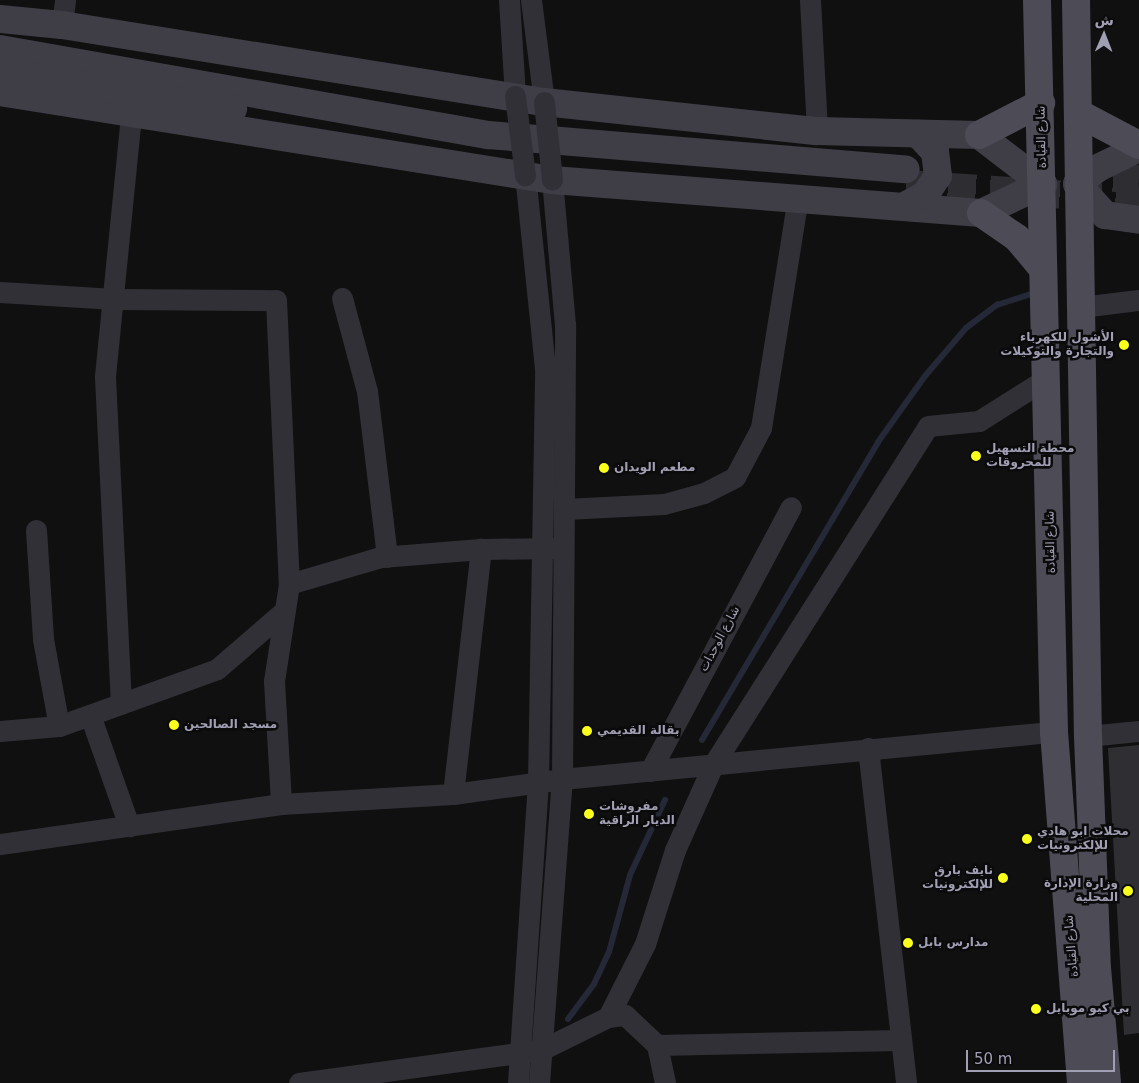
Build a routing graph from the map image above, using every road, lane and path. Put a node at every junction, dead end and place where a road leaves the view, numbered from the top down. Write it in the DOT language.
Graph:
graph roads {
  1 [pos="509,0"];
  2 [pos="531,0"];
  3 [pos="810,0"];
  4 [pos="1037,0"];
  5 [pos="1076,0"];
  6 [pos="63,13"];
  7 [pos="0,19"];
  8 [pos="0,49"];
  9 [pos="0,72"];
  10 [pos="0,92"];
  11 [pos="515,96"];
  12 [pos="544,102"];
  13 [pos="1041,103"];
  14 [pos="1078,113"];
  15 [pos="131,114"];
  16 [pos="817,131"];
  17 [pos="918,134"];
  18 [pos="979,135"];
  19 [pos="1139,147"];
  20 [pos="525,175"];
  21 [pos="552,180"];
  22 [pos="1043,184"];
  23 [pos="1078,184"];
  24 [pos="907,186"];
  25 [pos="798,198"];
  26 [pos="981,213"];
  27 [pos="1139,220"];
  28 [pos="1043,269"];
  29 [pos="0,292"];
  30 [pos="342,298"];
  31 [pos="114,299"];
  32 [pos="1139,300"];
  33 [pos="1081,307"];
  34 [pos="1047,378"];
  35 [pos="791,507"];
  36 [pos="564,509"];
  37 [pos="36,530"];
  38 [pos="542,548"];
  39 [pos="564,548"];
  40 [pos="481,549"];
  41 [pos="387,557"];
  42 [pos="289,584"];
  43 [pos="283,612"];
  44 [pos="121,704"];
  45 [pos="90,715"];
  46 [pos="60,726"];
  47 [pos="0,731"];
  48 [pos="1139,731"];
  49 [pos="1054,732"];
  50 [pos="1088,736"];
  51 [pos="868,748"];
  52 [pos="713,765"];
  53 [pos="650,771"];
  54 [pos="562,779"];
  55 [pos="538,782"];
  56 [pos="453,794"];
  57 [pos="281,804"];
  58 [pos="128,826"];
  59 [pos="0,844"];
  60 [pos="608,1017"];
  61 [pos="901,1040"];
  62 [pos="658,1045"];
  63 [pos="541,1050"];
  64 [pos="519,1053"];
  65 [pos="299,1083"];
  66 [pos="518,1083"];
  67 [pos="539,1083"];
  68 [pos="665,1083"];
  69 [pos="906,1083"];
  70 [pos="1081,1083"];
  71 [pos="1107,1083"];
  1 -- 11 [label="street"];
  2 -- 12 [label="street"];
  3 -- 16 [label="street"];
  4 -- 13 [label="main road, شارع القيادة"];
  5 -- 14 [label="main road, شارع القيادة"];
  6 -- 7 [label="street"];
  6 -- 11 [label="street"];
  8 -- 24 [label="street"];
  9 -- 24 [label="street"];
  10 -- 15 [label="street"];
  11 -- 12 [label="street"];
  11 -- 20 [label="street, bridge"];
  12 -- 16 [label="street"];
  12 -- 21 [label="street, bridge"];
  13 -- 18 [label="main road"];
  13 -- 22 [label="main road, شارع القيادة"];
  14 -- 19 [label="main road"];
  14 -- 23 [label="main road, شارع القيادة"];
  15 -- 20 [label="street"];
  15 -- 31 [label="street"];
  16 -- 17 [label="street"];
  17 -- 18 [label="street"];
  17 -- 24 [label="street"];
  18 -- 22 [label="street"];
  19 -- 23 [label="street"];
  20 -- 21 [label="street"];
  20 -- 38 [label="street"];
  21 -- 25 [label="street"];
  21 -- 36 [label="street"];
  22 -- 26 [label="street"];
  22 -- 28 [label="main road, شارع القيادة"];
  23 -- 27 [label="street"];
  23 -- 33 [label="main road, شارع القيادة"];
  24 -- 25 [label="street"];
  24 -- 26 [label="street"];
  25 -- 36 [label="street"];
  26 -- 28 [label="main road"];
  28 -- 34 [label="main road, شارع القيادة"];
  29 -- 31 [label="street"];
  30 -- 41 [label="street"];
  31 -- 42 [label="street"];
  31 -- 44 [label="street"];
  32 -- 33 [label="street"];
  33 -- 50 [label="main road, شارع القيادة"];
  34 -- 49 [label="main road, شارع القيادة"];
  34 -- 52 [label="street"];
  35 -- 53 [label="street, شارع الوحدات"];
  36 -- 39 [label="street"];
  37 -- 46 [label="street"];
  38 -- 39 [label="street"];
  38 -- 40 [label="street"];
  38 -- 55 [label="street"];
  39 -- 54 [label="street"];
  40 -- 41 [label="street"];
  40 -- 56 [label="street"];
  41 -- 42 [label="street"];
  42 -- 43 [label="street"];
  43 -- 44 [label="street"];
  43 -- 57 [label="street"];
  44 -- 45 [label="street"];
  45 -- 46 [label="street"];
  45 -- 58 [label="street"];
  46 -- 47 [label="street"];
  48 -- 50 [label="street"];
  49 -- 51 [label="street"];
  49 -- 70 [label="main road, شارع القيادة"];
  50 -- 71 [label="main road, شارع القيادة"];
  51 -- 52 [label="street"];
  51 -- 61 [label="street"];
  52 -- 53 [label="street"];
  52 -- 60 [label="street"];
  53 -- 54 [label="street"];
  54 -- 55 [label="street"];
  54 -- 63 [label="street"];
  55 -- 56 [label="street"];
  55 -- 64 [label="street"];
  56 -- 57 [label="street"];
  57 -- 58 [label="street"];
  58 -- 59 [label="street"];
  60 -- 62 [label="street"];
  60 -- 63 [label="street"];
  61 -- 62 [label="street"];
  61 -- 69 [label="street"];
  62 -- 68 [label="street"];
  63 -- 64 [label="street"];
  63 -- 67 [label="street"];
  64 -- 65 [label="street"];
  64 -- 66 [label="street"];
}
